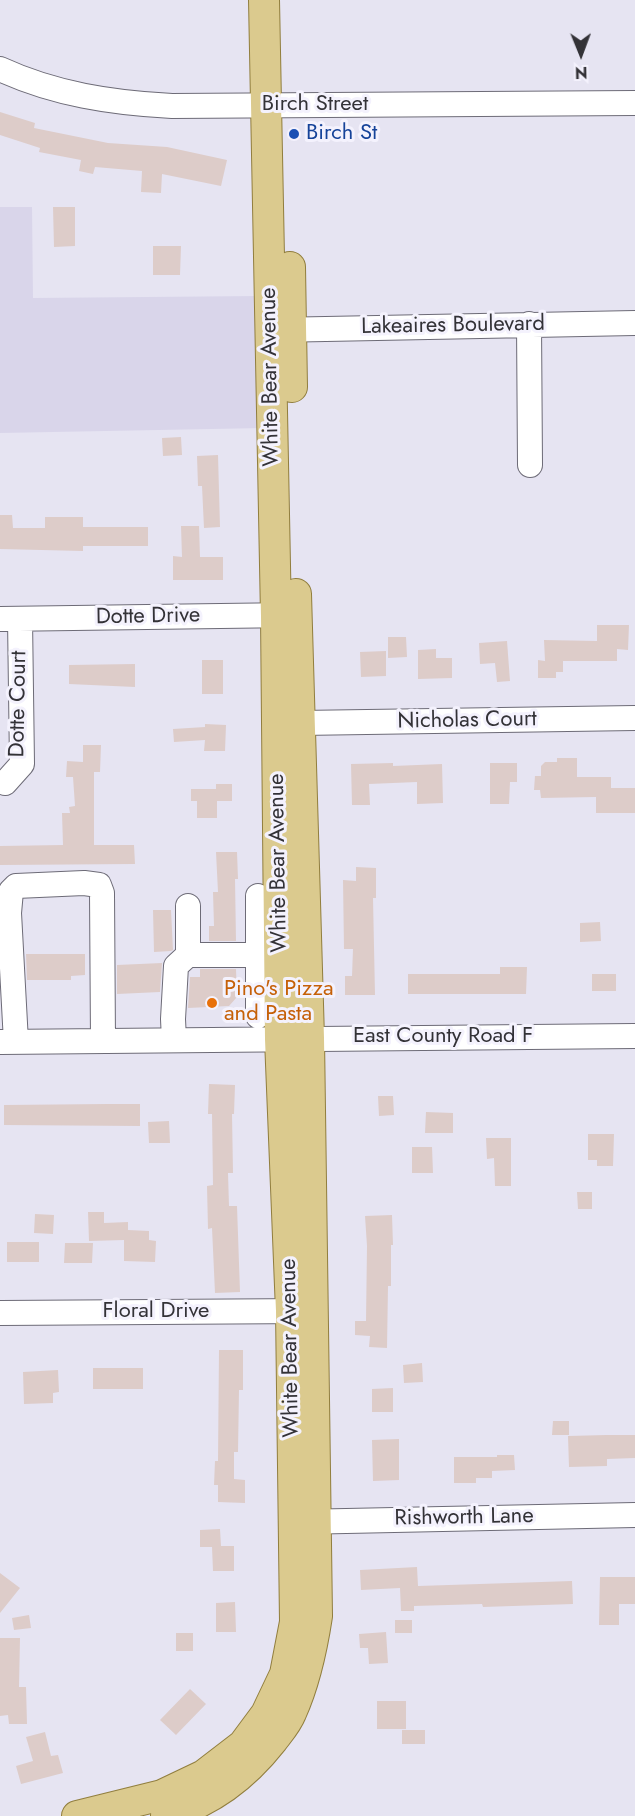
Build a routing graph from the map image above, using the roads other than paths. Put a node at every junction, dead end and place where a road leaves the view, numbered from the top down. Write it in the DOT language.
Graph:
graph roads {
  1 [pos="264,0"];
  2 [pos="284,0"];
  3 [pos="0,69"];
  4 [pos="635,103"];
  5 [pos="276,105"];
  6 [pos="635,323"];
  7 [pos="529,324"];
  8 [pos="281,330"];
  9 [pos="530,465"];
  10 [pos="286,616"];
  11 [pos="10,619"];
  12 [pos="635,718"];
  13 [pos="300,723"];
  14 [pos="5,783"];
  15 [pos="258,896"];
  16 [pos="188,906"];
  17 [pos="188,955"];
  18 [pos="258,955"];
  19 [pos="258,1016"];
  20 [pos="635,1036"];
  21 [pos="295,1038"];
  22 [pos="174,1040"];
  23 [pos="103,1041"];
  24 [pos="8,1042"];
  25 [pos="301,1311"];
  26 [pos="0,1313"];
  27 [pos="635,1515"];
  28 [pos="305,1522"];
  29 [pos="77,1816"];
  30 [pos="166,1816"];
  1 -- 5 [label="main road, White Bear Avenue"];
  2 -- 5 [label="main road, White Bear Avenue"];
  3 -- 5 [label="street, Birch Street"];
  4 -- 5 [label="street, Birch Street"];
  5 -- 8 [label="main road, White Bear Avenue"];
  6 -- 7 [label="street, Lakeaires Boulevard"];
  7 -- 8 [label="street, Lakeaires Boulevard"];
  7 -- 9 [label="street"];
  8 -- 10 [label="main road, White Bear Avenue"];
  10 -- 11 [label="street, Dotte Drive"];
  10 -- 13 [label="main road, White Bear Avenue"];
  10 -- 21 [label="main road, White Bear Avenue"];
  11 -- 14 [label="street, Dotte Court"];
  12 -- 13 [label="street, Nicholas Court"];
  13 -- 21 [label="main road, White Bear Avenue"];
  15 -- 18 [label="street"];
  16 -- 17 [label="street"];
  17 -- 18 [label="street"];
  17 -- 22 [label="street"];
  18 -- 19 [label="street"];
  20 -- 21 [label="street, East County Road F"];
  21 -- 22 [label="street, East County Road F"];
  21 -- 25 [label="main road, White Bear Avenue"];
  22 -- 23 [label="street, East County Road F"];
  23 -- 24 [label="street, East County Road F"];
  23 -- 24 [label="street"];
  25 -- 26 [label="street, Floral Drive"];
  25 -- 28 [label="main road, White Bear Avenue"];
  27 -- 28 [label="street, Rishworth Lane"];
  28 -- 29 [label="main road, White Bear Avenue"];
  28 -- 30 [label="main road, White Bear Avenue"];
}
